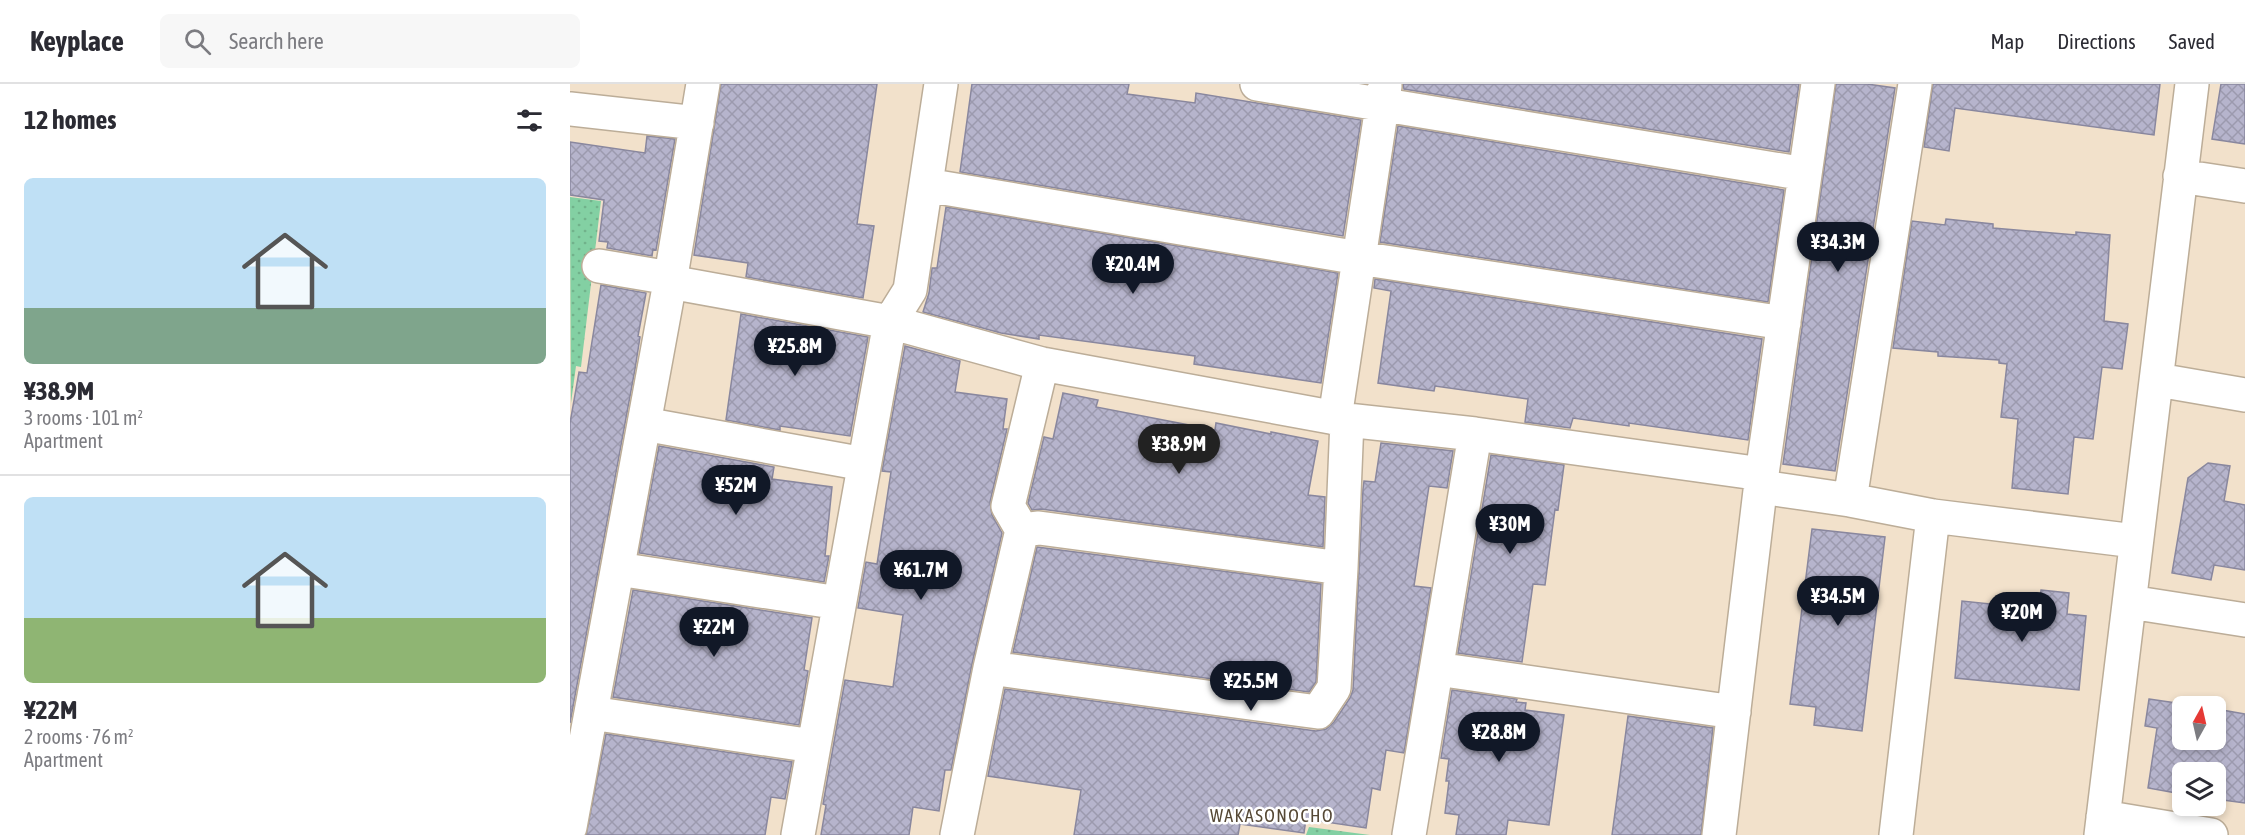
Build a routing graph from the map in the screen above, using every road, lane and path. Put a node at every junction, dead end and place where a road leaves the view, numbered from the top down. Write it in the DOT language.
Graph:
graph roads {
  1 [pos="703,84"];
  2 [pos="941,84"];
  3 [pos="1257,84"];
  4 [pos="1818,84"];
  5 [pos="1915,84"];
  6 [pos="2192,84"];
  7 [pos="1384,95"];
  8 [pos="570,109"];
  9 [pos="697,123"];
  10 [pos="1805,174"];
  11 [pos="2180,176"];
  12 [pos="926,185"];
  13 [pos="2245,186"];
  14 [pos="1359,258"];
  15 [pos="599,266"];
  16 [pos="670,280"];
  17 [pos="890,322"];
  18 [pos="1784,322"];
  19 [pos="1042,364"];
  20 [pos="2158,380"];
  21 [pos="2245,395"];
  22 [pos="1341,419"];
  23 [pos="644,424"];
  24 [pos="1475,434"];
  25 [pos="864,464"];
  26 [pos="1762,481"];
  27 [pos="1850,500"];
  28 [pos="1933,516"];
  29 [pos="1022,530"];
  30 [pos="2135,541"];
  31 [pos="1341,568"];
  32 [pos="618,569"];
  33 [pos="2130,602"];
  34 [pos="839,603"];
  35 [pos="2245,621"];
  36 [pos="990,668"];
  37 [pos="1437,669"];
  38 [pos="1734,712"];
  39 [pos="591,713"];
  40 [pos="813,746"];
  41 [pos="2102,826"];
  42 [pos="570,827"];
  43 [pos="798,835"];
  44 [pos="957,835"];
  45 [pos="1410,835"];
  46 [pos="1719,835"];
  47 [pos="1896,835"];
  48 [pos="2211,835"];
  1 -- 9 [label="street"];
  2 -- 12 [label="street"];
  3 -- 7 [label="street"];
  4 -- 10 [label="street"];
  5 -- 27 [label="street"];
  6 -- 11 [label="street"];
  7 -- 10 [label="street"];
  7 -- 14 [label="street"];
  8 -- 9 [label="street"];
  9 -- 16 [label="street"];
  10 -- 18 [label="street"];
  11 -- 13 [label="street"];
  11 -- 20 [label="street"];
  12 -- 14 [label="street"];
  12 -- 17 [label="street"];
  14 -- 18 [label="street"];
  14 -- 22 [label="street"];
  15 -- 16 [label="street"];
  16 -- 17 [label="street"];
  16 -- 23 [label="street"];
  17 -- 19 [label="street"];
  17 -- 25 [label="street"];
  18 -- 26 [label="street"];
  19 -- 22 [label="street"];
  19 -- 29 [label="street"];
  20 -- 21 [label="street"];
  20 -- 30 [label="street"];
  22 -- 24 [label="street"];
  22 -- 31 [label="street"];
  23 -- 25 [label="street"];
  23 -- 32 [label="street"];
  24 -- 26 [label="street"];
  24 -- 37 [label="street"];
  25 -- 34 [label="street"];
  26 -- 27 [label="street"];
  26 -- 38 [label="street"];
  27 -- 28 [label="street"];
  28 -- 30 [label="street"];
  28 -- 47 [label="street"];
  29 -- 31 [label="street"];
  29 -- 36 [label="street"];
  30 -- 33 [label="street"];
  31 -- 36 [label="street"];
  32 -- 34 [label="street"];
  32 -- 39 [label="street"];
  33 -- 35 [label="street"];
  33 -- 41 [label="street"];
  34 -- 40 [label="street"];
  36 -- 44 [label="street"];
  37 -- 38 [label="street"];
  37 -- 45 [label="street"];
  38 -- 46 [label="street"];
  39 -- 40 [label="street"];
  39 -- 42 [label="street"];
  40 -- 43 [label="street"];
  41 -- 48 [label="street"];
}
